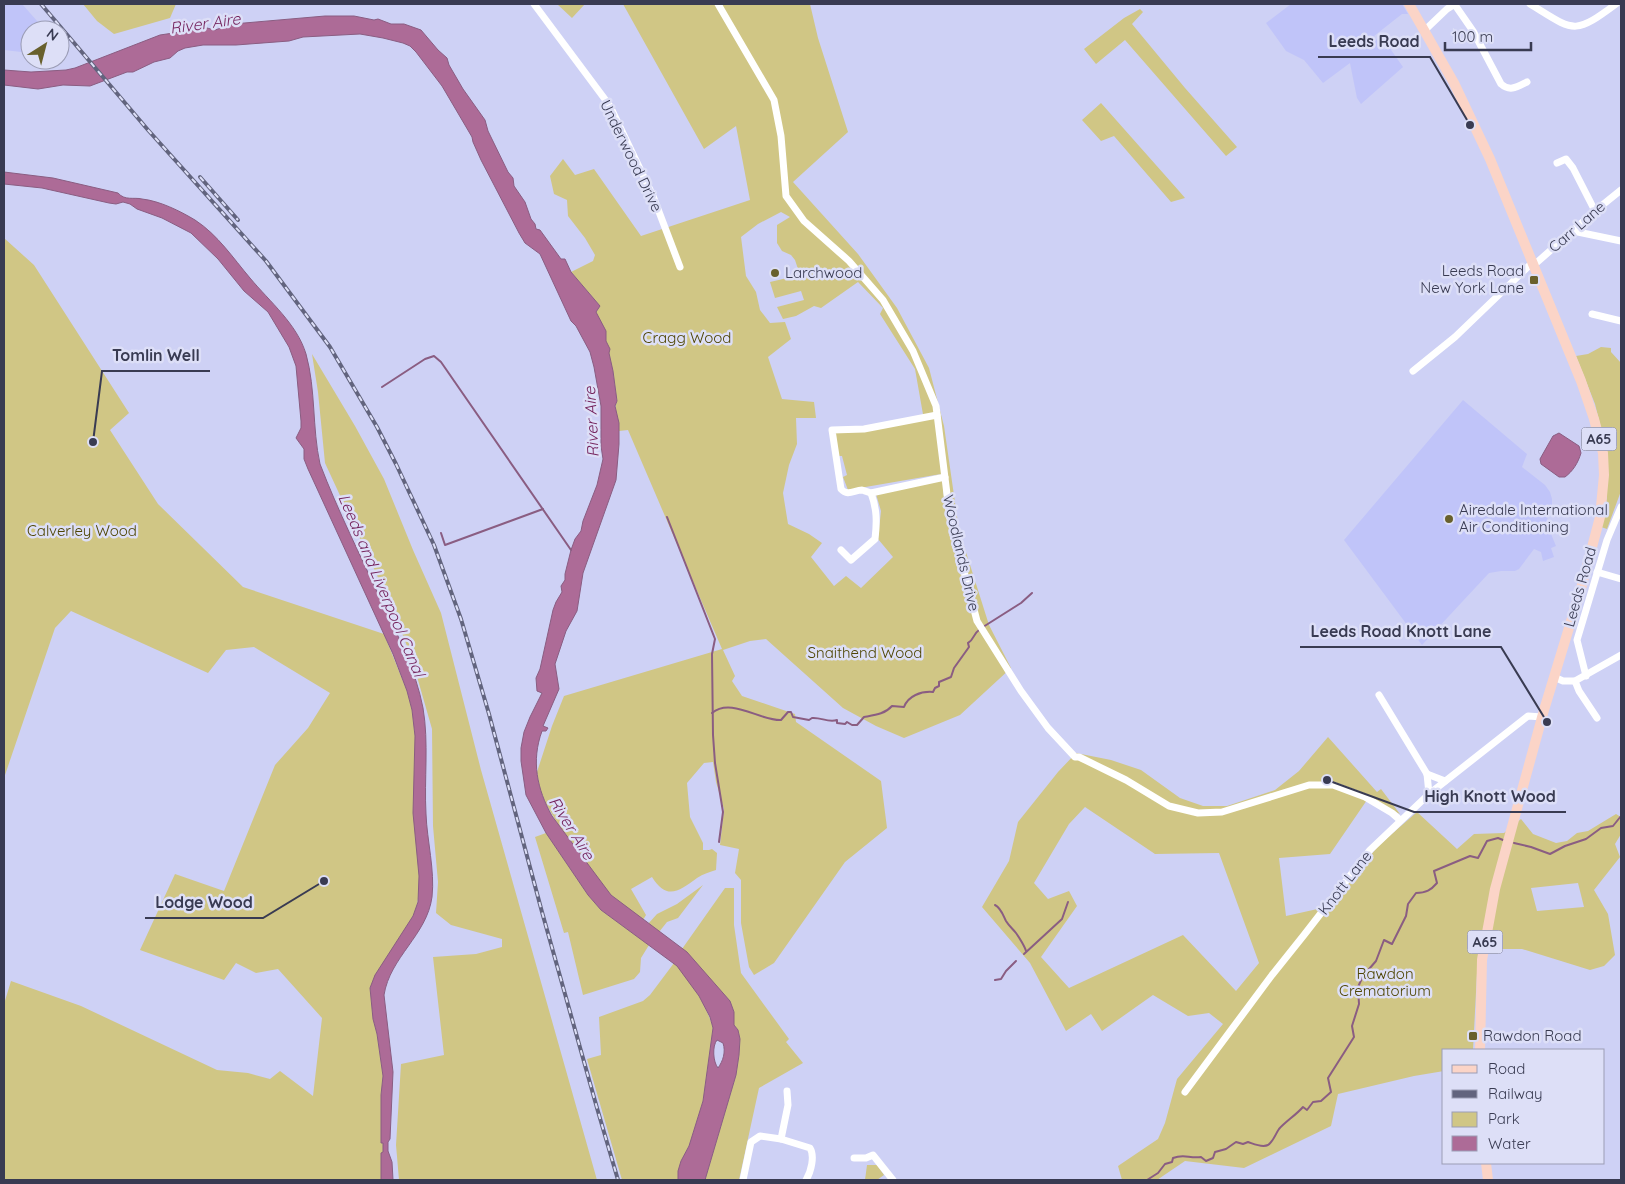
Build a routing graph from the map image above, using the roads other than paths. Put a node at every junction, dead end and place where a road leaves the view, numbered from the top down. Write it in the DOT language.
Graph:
graph roads {
  1 [pos="534,4"];
  2 [pos="718,4"];
  3 [pos="1409,4"];
  4 [pos="1530,4"];
  5 [pos="1616,4"];
  6 [pos="1455,5"];
  7 [pos="1425,30"];
  8 [pos="1527,82"];
  9 [pos="1557,163"];
  10 [pos="1621,190"];
  11 [pos="1595,211"];
  12 [pos="1573,231"];
  13 [pos="1621,241"];
  14 [pos="1534,264"];
  15 [pos="680,267"];
  16 [pos="1592,314"];
  17 [pos="1621,321"];
  18 [pos="1414,371"];
  19 [pos="937,415"];
  20 [pos="945,477"];
  21 [pos="871,493"];
  22 [pos="1621,507"];
  23 [pos="841,550"];
  24 [pos="1597,572"];
  25 [pos="1621,579"];
  26 [pos="1621,655"];
  27 [pos="1586,676"];
  28 [pos="1554,677"];
  29 [pos="1575,681"];
  30 [pos="1379,695"];
  31 [pos="1542,717"];
  32 [pos="1597,718"];
  33 [pos="1427,774"];
  34 [pos="1445,781"];
  35 [pos="1429,794"];
  36 [pos="1400,820"];
  37 [pos="1480,1049"];
  38 [pos="787,1091"];
  39 [pos="1185,1092"];
  40 [pos="781,1140"];
  41 [pos="854,1158"];
  42 [pos="1486,1164"];
  43 [pos="743,1180"];
  44 [pos="806,1180"];
  45 [pos="893,1180"];
  46 [pos="1488,1180"];
  1 -- 15 [label="street, Underwood Drive"];
  2 -- 19 [label="street, Woodlands Drive"];
  3 -- 7 [label="main road, Leeds Road / A65"];
  4 -- 5 [label="street"];
  6 -- 7 [label="street"];
  6 -- 8 [label="street"];
  7 -- 14 [label="main road, Leeds Road / A65"];
  9 -- 11 [label="street"];
  10 -- 11 [label="street, Carr Lane"];
  11 -- 12 [label="street, Carr Lane"];
  12 -- 13 [label="street"];
  12 -- 14 [label="street, Carr Lane"];
  14 -- 18 [label="street, Carr Lane"];
  14 -- 28 [label="main road, Leeds Road / A65"];
  16 -- 17 [label="street"];
  19 -- 20 [label="street, Woodlands Drive"];
  19 -- 21 [label="street"];
  20 -- 21 [label="street"];
  20 -- 36 [label="street, Woodlands Drive"];
  21 -- 23 [label="street"];
  22 -- 24 [label="street"];
  24 -- 25 [label="street"];
  24 -- 27 [label="street"];
  26 -- 27 [label="street"];
  27 -- 29 [label="street"];
  28 -- 29 [label="street"];
  28 -- 31 [label="main road, Leeds Road / A65"];
  29 -- 32 [label="street"];
  30 -- 33 [label="street"];
  31 -- 34 [label="street, Knott Lane"];
  31 -- 37 [label="main road, Leeds Road / A65"];
  33 -- 34 [label="street"];
  33 -- 35 [label="street"];
  34 -- 35 [label="street, Knott Lane"];
  35 -- 36 [label="street, Knott Lane"];
  36 -- 39 [label="street, Knott Lane"];
  38 -- 40 [label="street"];
  40 -- 43 [label="street"];
  40 -- 44 [label="street"];
  41 -- 45 [label="street"];
  42 -- 46 [label="main road"];
}
